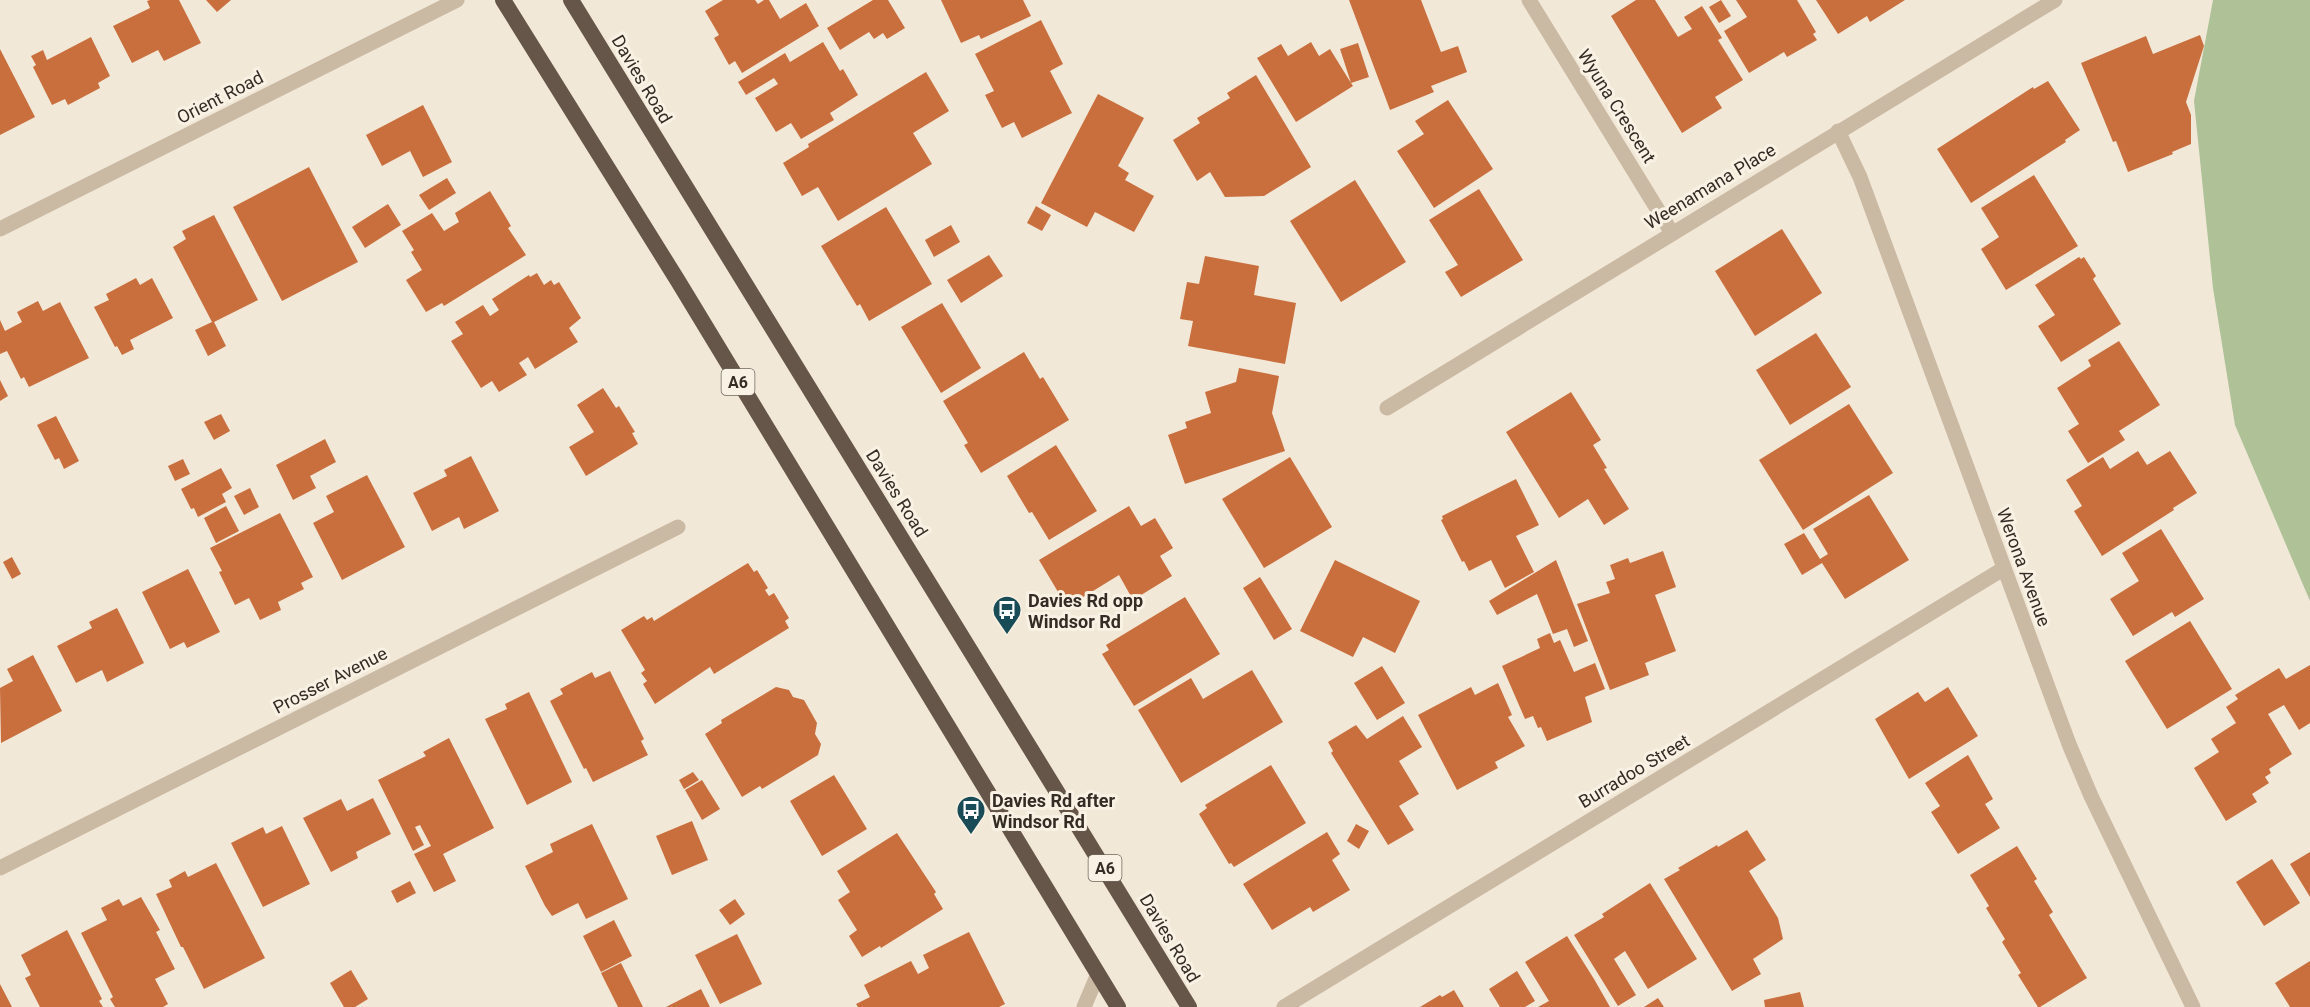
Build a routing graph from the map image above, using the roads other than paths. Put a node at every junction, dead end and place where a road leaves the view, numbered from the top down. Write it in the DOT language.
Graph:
graph roads {
  1 [pos="457,0"];
  2 [pos="502,0"];
  3 [pos="571,0"];
  4 [pos="1529,0"];
  5 [pos="2055,0"];
  6 [pos="1838,131"];
  7 [pos="0,229"];
  8 [pos="1672,233"];
  9 [pos="1387,408"];
  10 [pos="678,527"];
  11 [pos="2003,569"];
  12 [pos="0,868"];
  13 [pos="1098,974"];
  14 [pos="1084,1007"];
  15 [pos="1118,1007"];
  16 [pos="1189,1007"];
  17 [pos="1284,1007"];
  18 [pos="2193,1007"];
  1 -- 7 [label="street, Orient Road"];
  2 -- 13 [label="highway, A6"];
  3 -- 16 [label="highway, Davies Road / A6"];
  4 -- 8 [label="street, Wyuna Crescent"];
  5 -- 6 [label="street, Weenamana Place"];
  6 -- 8 [label="street, Weenamana Place"];
  6 -- 11 [label="street, Werona Avenue"];
  8 -- 9 [label="street, Weenamana Place"];
  10 -- 12 [label="street, Prosser Avenue"];
  11 -- 17 [label="street, Burradoo Street"];
  11 -- 18 [label="street, Werona Avenue"];
  13 -- 14 [label="street"];
  13 -- 15 [label="highway, A6"];
}
